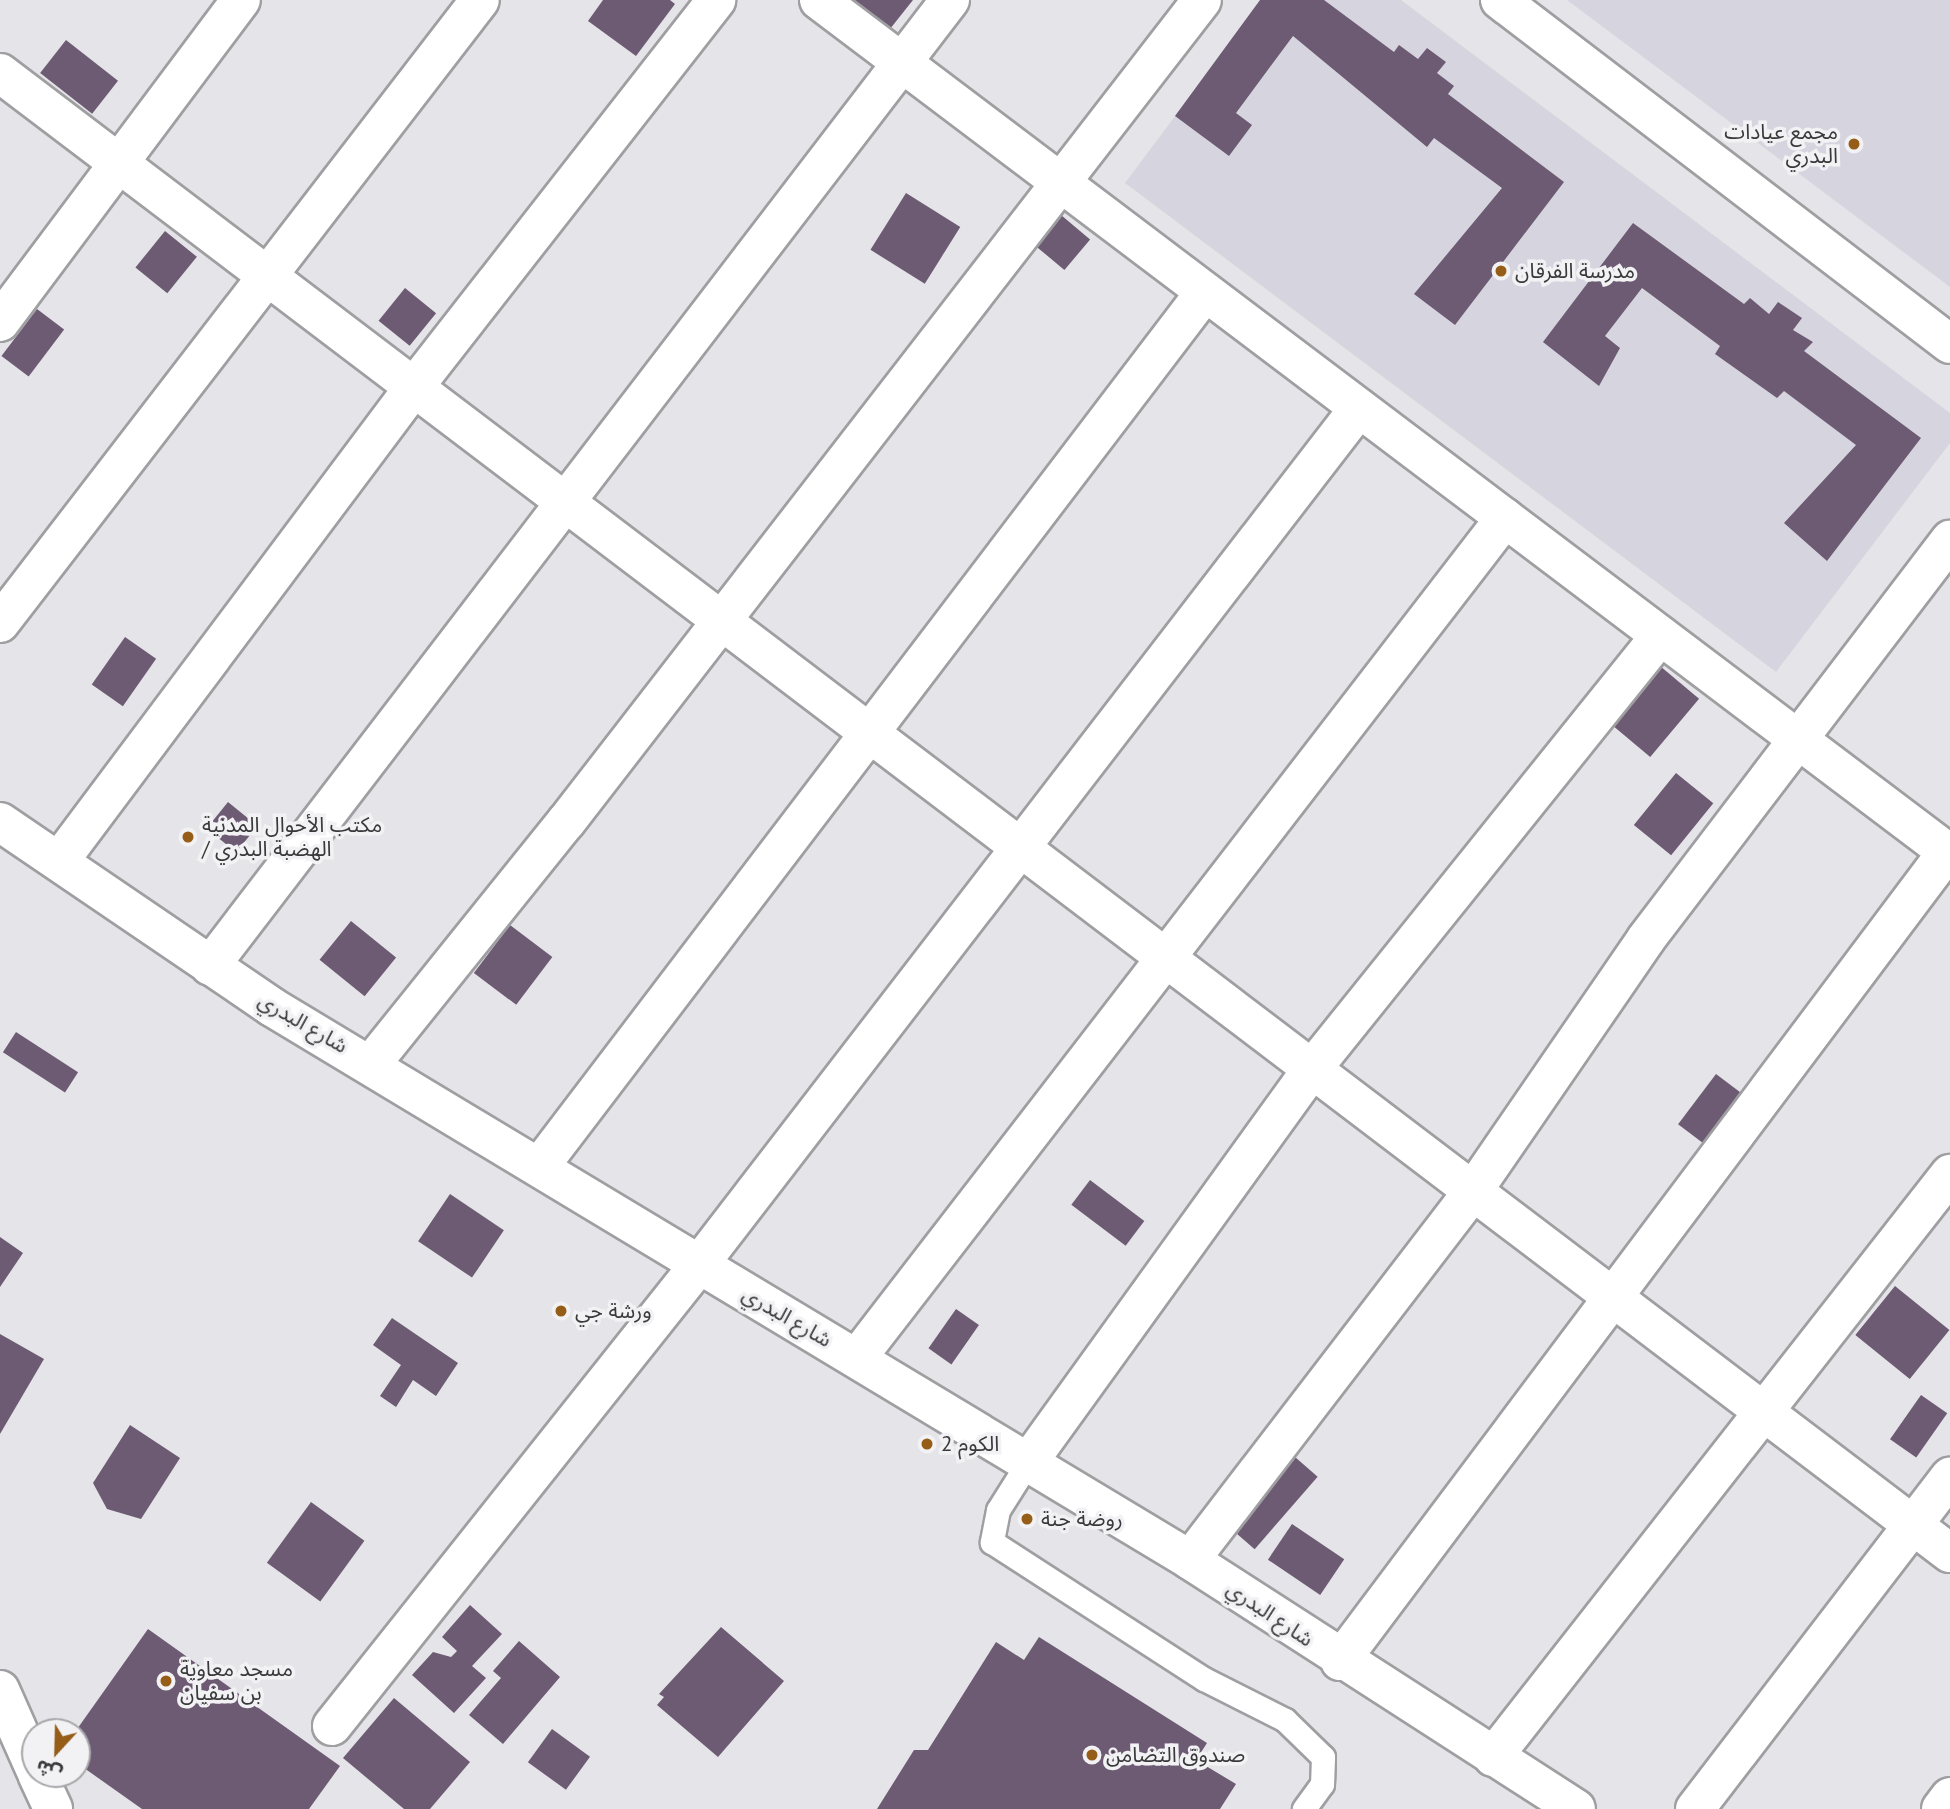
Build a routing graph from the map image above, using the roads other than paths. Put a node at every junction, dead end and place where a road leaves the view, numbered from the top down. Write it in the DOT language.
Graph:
graph roads {
  1 [pos="241,0"];
  2 [pos="480,0"];
  3 [pos="716,0"];
  4 [pos="819,0"];
  5 [pos="950,0"];
  6 [pos="1202,0"];
  7 [pos="1500,0"];
  8 [pos="902,63"];
  9 [pos="0,73"];
  10 [pos="119,163"];
  11 [pos="1061,183"];
  12 [pos="268,277"];
  13 [pos="1205,292"];
  14 [pos="0,322"];
  15 [pos="1950,344"];
  16 [pos="414,387"];
  17 [pos="1359,408"];
  18 [pos="567,504"];
  19 [pos="1505,518"];
  20 [pos="1950,540"];
  21 [pos="721,621"];
  22 [pos="0,623"];
  23 [pos="1660,636"];
  24 [pos="871,734"];
  25 [pos="1800,741"];
  26 [pos="0,822"];
  27 [pos="1019,846"];
  28 [pos="1948,853"];
  29 [pos="60,860"];
  30 [pos="1167,959"];
  31 [pos="209,966"];
  32 [pos="372,1063"];
  33 [pos="1312,1069"];
  34 [pos="540,1166"];
  35 [pos="1950,1174"];
  36 [pos="1473,1191"];
  37 [pos="698,1266"];
  38 [pos="1615,1299"];
  39 [pos="857,1358"];
  40 [pos="1767,1414"];
  41 [pos="1027,1464"];
  42 [pos="1950,1477"];
  43 [pos="1912,1524"];
  44 [pos="1950,1553"];
  45 [pos="1189,1560"];
  46 [pos="1339,1661"];
  47 [pos="0,1690"];
  48 [pos="332,1726"];
  49 [pos="21,1737"];
  50 [pos="1493,1757"];
  51 [pos="43,1788"];
  52 [pos="1950,1797"];
  53 [pos="53,1809"];
  54 [pos="1304,1809"];
  55 [pos="1576,1809"];
  56 [pos="1695,1809"];
  57 [pos="1941,1809"];
  1 -- 10 [label="street"];
  2 -- 12 [label="street"];
  3 -- 16 [label="street"];
  4 -- 8 [label="street"];
  5 -- 8 [label="street"];
  6 -- 11 [label="street"];
  7 -- 15 [label="street"];
  8 -- 11 [label="street"];
  8 -- 18 [label="street"];
  9 -- 10 [label="street"];
  10 -- 12 [label="street"];
  10 -- 14 [label="street"];
  11 -- 13 [label="street"];
  11 -- 21 [label="street"];
  12 -- 16 [label="street"];
  12 -- 22 [label="street"];
  13 -- 17 [label="street"];
  13 -- 24 [label="street"];
  16 -- 18 [label="street"];
  16 -- 29 [label="street"];
  17 -- 19 [label="street"];
  17 -- 27 [label="street"];
  18 -- 21 [label="street"];
  18 -- 31 [label="street"];
  19 -- 23 [label="street"];
  19 -- 30 [label="street"];
  20 -- 25 [label="street"];
  21 -- 24 [label="street"];
  21 -- 32 [label="street"];
  23 -- 25 [label="street"];
  23 -- 33 [label="street"];
  24 -- 27 [label="street"];
  24 -- 34 [label="street"];
  25 -- 28 [label="street"];
  25 -- 36 [label="street"];
  26 -- 29 [label="street, شارع البدري"];
  27 -- 30 [label="street"];
  27 -- 37 [label="street"];
  28 -- 38 [label="street"];
  29 -- 31 [label="street, شارع البدري"];
  30 -- 33 [label="street"];
  30 -- 39 [label="street"];
  31 -- 32 [label="street, شارع البدري"];
  32 -- 34 [label="street, شارع البدري"];
  33 -- 36 [label="street"];
  33 -- 41 [label="street"];
  34 -- 37 [label="street, شارع البدري"];
  35 -- 40 [label="street"];
  36 -- 38 [label="street"];
  36 -- 45 [label="street"];
  37 -- 39 [label="street, شارع البدري"];
  37 -- 48 [label="street"];
  38 -- 40 [label="street"];
  38 -- 46 [label="street"];
  39 -- 41 [label="street, شارع البدري"];
  40 -- 43 [label="street"];
  40 -- 50 [label="street"];
  41 -- 45 [label="street, شارع البدري"];
  41 -- 54 [label="lane"];
  42 -- 43 [label="street"];
  43 -- 44 [label="street"];
  43 -- 56 [label="street"];
  45 -- 46 [label="street, شارع البدري"];
  46 -- 50 [label="street, شارع البدري"];
  47 -- 49 [label="street"];
  50 -- 55 [label="street, شارع البدري"];
  51 -- 53 [label="street"];
  52 -- 57 [label="street"];
}
